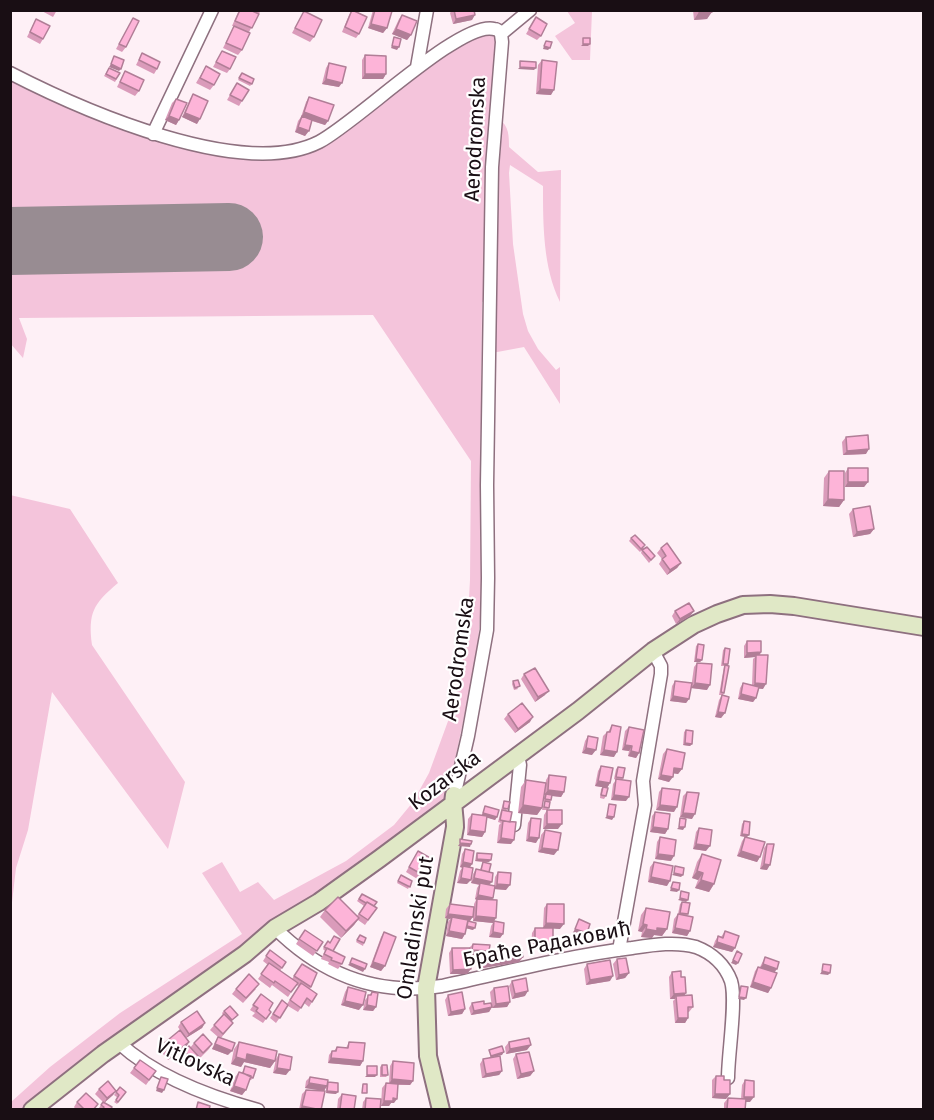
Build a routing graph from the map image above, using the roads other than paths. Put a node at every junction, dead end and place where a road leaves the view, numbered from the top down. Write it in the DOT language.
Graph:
graph roads {
  1 [pos="212,10"];
  2 [pos="427,10"];
  3 [pos="530,10"];
  4 [pos="501,34"];
  5 [pos="417,67"];
  6 [pos="10,73"];
  7 [pos="153,134"];
  8 [pos="924,627"];
  9 [pos="653,651"];
  10 [pos="518,756"];
  11 [pos="454,796"];
  12 [pos="514,825"];
  13 [pos="275,928"];
  14 [pos="619,950"];
  15 [pos="426,988"];
  16 [pos="119,1043"];
  17 [pos="728,1078"];
  18 [pos="32,1110"];
  19 [pos="258,1110"];
  20 [pos="441,1110"];
  1 -- 7 [label="street"];
  2 -- 5 [label="street"];
  3 -- 4 [label="street"];
  4 -- 5 [label="street"];
  4 -- 11 [label="street, Aerodromska"];
  5 -- 7 [label="street"];
  6 -- 7 [label="street"];
  8 -- 9 [label="street, Kozarska"];
  9 -- 10 [label="street, Kozarska"];
  9 -- 14 [label="street"];
  10 -- 11 [label="street, Kozarska"];
  10 -- 12 [label="street"];
  11 -- 13 [label="street, Kozarska"];
  11 -- 15 [label="street, Omladinski put"];
  13 -- 15 [label="street, Браће Радаковић"];
  13 -- 16 [label="street, Kozarska"];
  14 -- 15 [label="street, Браће Радаковић"];
  14 -- 17 [label="street, Браће Радаковић"];
  15 -- 20 [label="street, Omladinski put"];
  16 -- 18 [label="street, Kozarska"];
  16 -- 19 [label="street, Vitlovska"];
}
